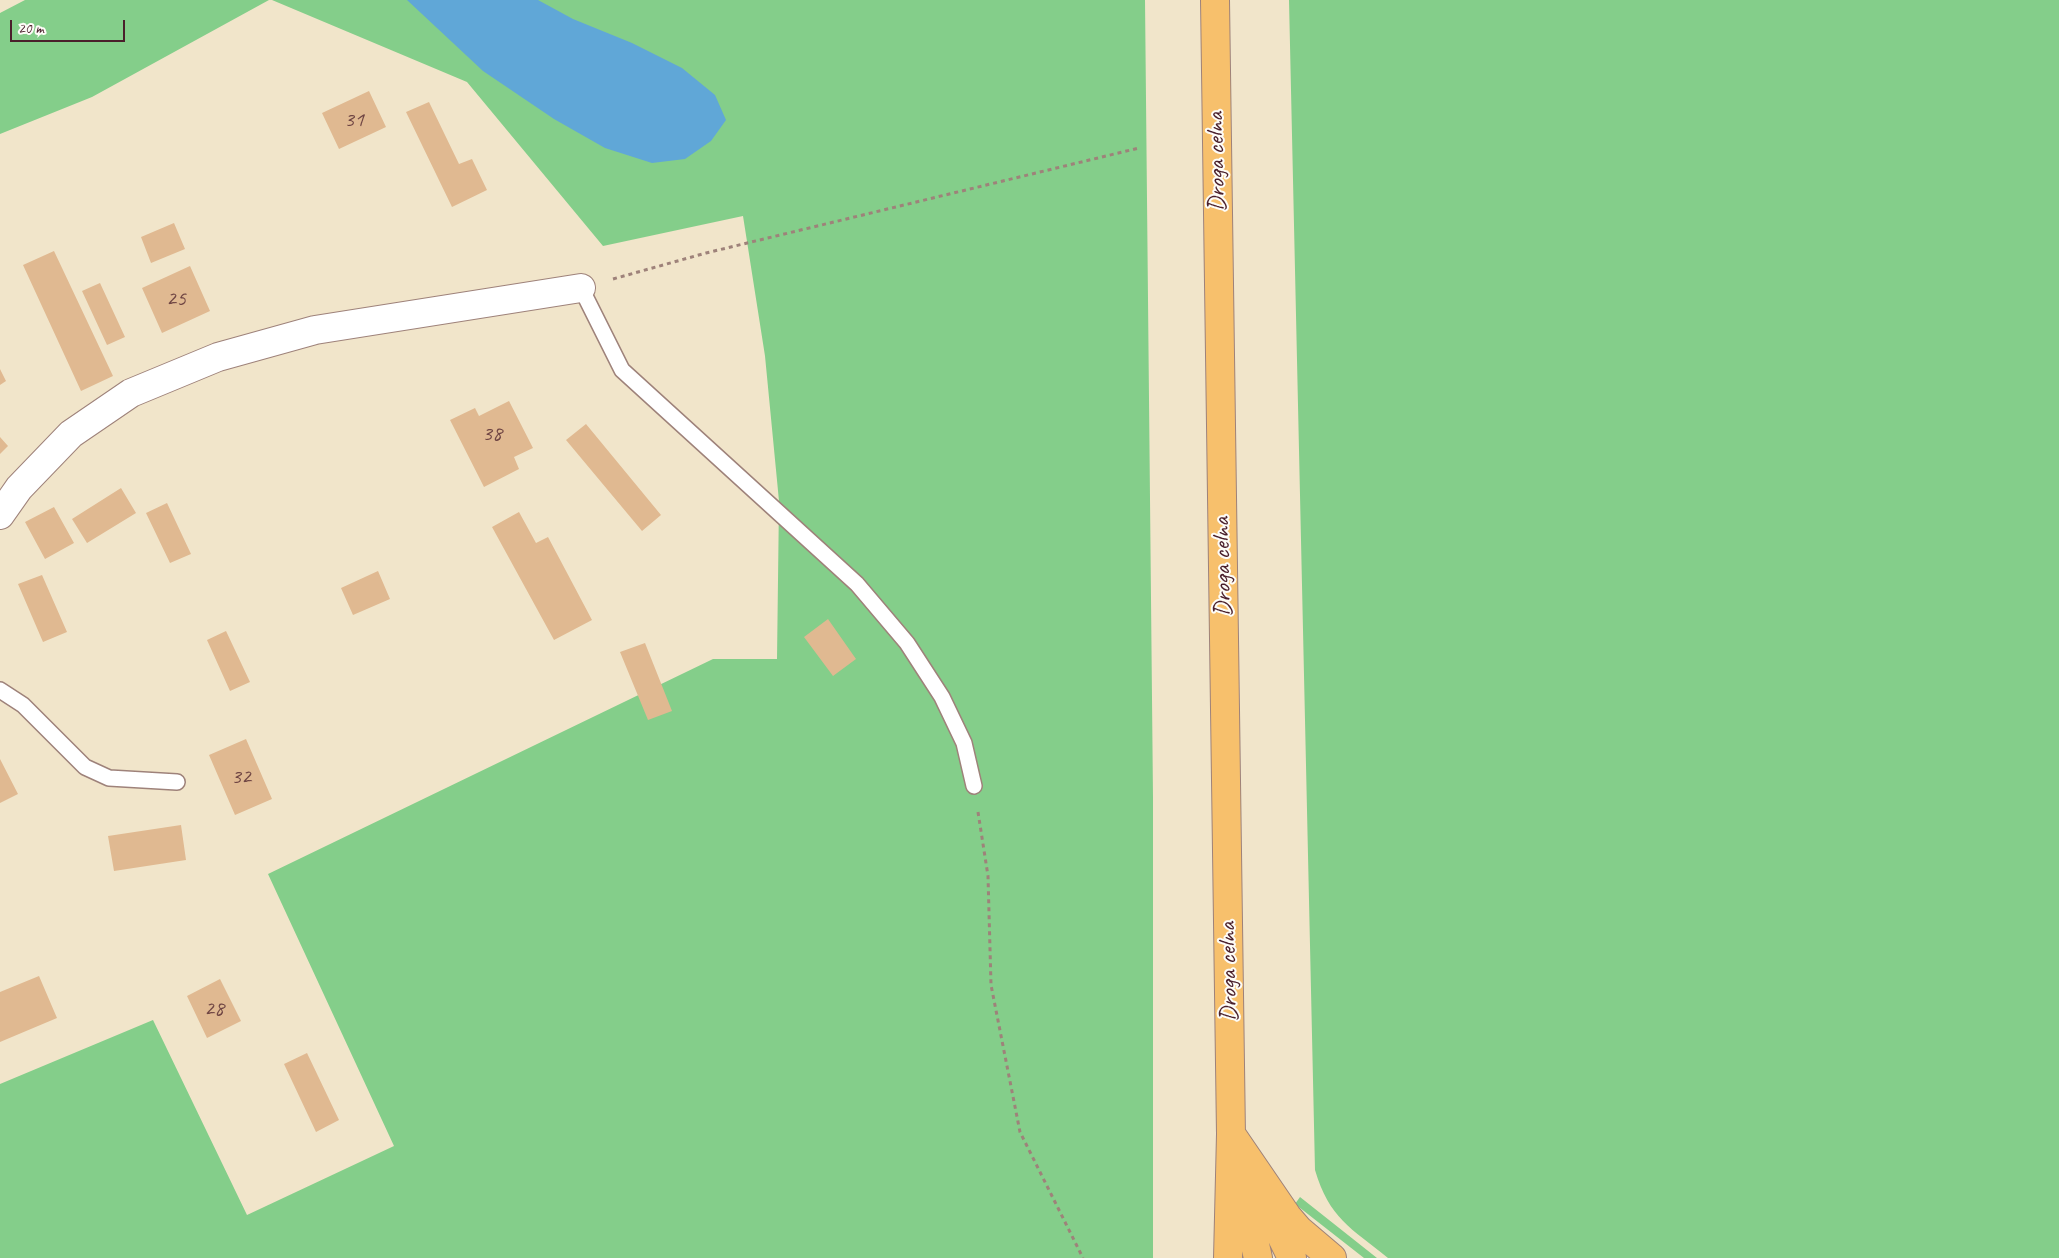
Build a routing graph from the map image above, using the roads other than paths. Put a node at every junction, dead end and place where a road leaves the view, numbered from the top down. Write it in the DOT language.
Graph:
graph roads {
  1 [pos="1215,0"];
  2 [pos="581,288"];
  3 [pos="0,515"];
  4 [pos="0,690"];
  5 [pos="177,782"];
  6 [pos="974,786"];
  7 [pos="1231,1134"];
  8 [pos="1228,1258"];
  9 [pos="1258,1258"];
  10 [pos="1292,1258"];
  11 [pos="1332,1258"];
  1 -- 7 [label="highway, Droga celna"];
  2 -- 3 [label="street"];
  2 -- 6 [label="lane"];
  4 -- 5 [label="lane"];
  7 -- 8 [label="highway"];
  7 -- 9 [label="highway"];
  7 -- 10 [label="highway"];
  7 -- 11 [label="highway"];
}
